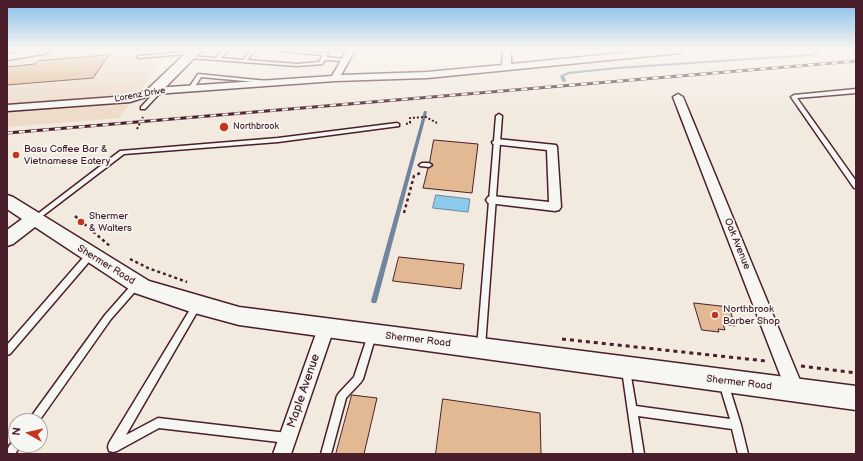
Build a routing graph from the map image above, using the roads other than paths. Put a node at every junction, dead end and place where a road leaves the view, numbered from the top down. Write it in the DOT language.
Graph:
graph roads {
  1 [pos="174,72"];
  2 [pos="339,72"];
  3 [pos="461,72"];
  4 [pos="335,78"];
  5 [pos="273,83"];
  6 [pos="192,89"];
  7 [pos="154,91"];
  8 [pos="856,91"];
  9 [pos="678,97"];
  10 [pos="7,108"];
  11 [pos="143,108"];
  12 [pos="499,116"];
  13 [pos="397,125"];
  14 [pos="497,142"];
  15 [pos="856,186"];
  16 [pos="492,200"];
  17 [pos="7,201"];
  18 [pos="34,219"];
  19 [pos="7,239"];
  20 [pos="91,254"];
  21 [pos="137,284"];
  22 [pos="197,305"];
  23 [pos="326,328"];
  24 [pos="372,334"];
  25 [pos="481,349"];
  26 [pos="7,351"];
  27 [pos="626,368"];
  28 [pos="723,381"];
  29 [pos="795,390"];
  30 [pos="856,398"];
  31 [pos="632,410"];
  32 [pos="39,413"];
  33 [pos="736,425"];
  34 [pos="285,446"];
  35 [pos="326,454"];
  36 [pos="639,454"];
  37 [pos="743,454"];
  1 -- 7 [label="main road"];
  2 -- 4 [label="street"];
  3 -- 4 [label="street, Lorenz Drive"];
  4 -- 5 [label="street, Lorenz Drive"];
  5 -- 6 [label="street, Lorenz Drive"];
  5 -- 6 [label="lane"];
  6 -- 7 [label="street, Lorenz Drive"];
  7 -- 10 [label="street, Lorenz Drive"];
  7 -- 11 [label="lane"];
  8 -- 15 [label="lane"];
  9 -- 29 [label="street, Oak Avenue"];
  12 -- 14 [label="lane"];
  13 -- 18 [label="lane"];
  14 -- 16 [label="lane"];
  14 -- 16 [label="street"];
  16 -- 25 [label="lane"];
  17 -- 18 [label="main road, Shermer Road"];
  18 -- 19 [label="main road"];
  18 -- 20 [label="main road, Shermer Road"];
  20 -- 21 [label="main road, Shermer Road"];
  20 -- 26 [label="lane"];
  21 -- 22 [label="main road, Shermer Road"];
  21 -- 32 [label="lane"];
  22 -- 23 [label="main road, Shermer Road"];
  22 -- 34 [label="lane"];
  23 -- 24 [label="main road, Shermer Road"];
  23 -- 34 [label="street, Maple Avenue"];
  24 -- 25 [label="main road, Shermer Road"];
  24 -- 35 [label="lane"];
  25 -- 27 [label="main road, Shermer Road"];
  27 -- 28 [label="main road, Shermer Road"];
  27 -- 31 [label="lane"];
  28 -- 29 [label="main road, Shermer Road"];
  28 -- 33 [label="lane"];
  29 -- 30 [label="main road, Shermer Road"];
  31 -- 33 [label="lane"];
  31 -- 36 [label="lane"];
  33 -- 37 [label="lane"];
}
